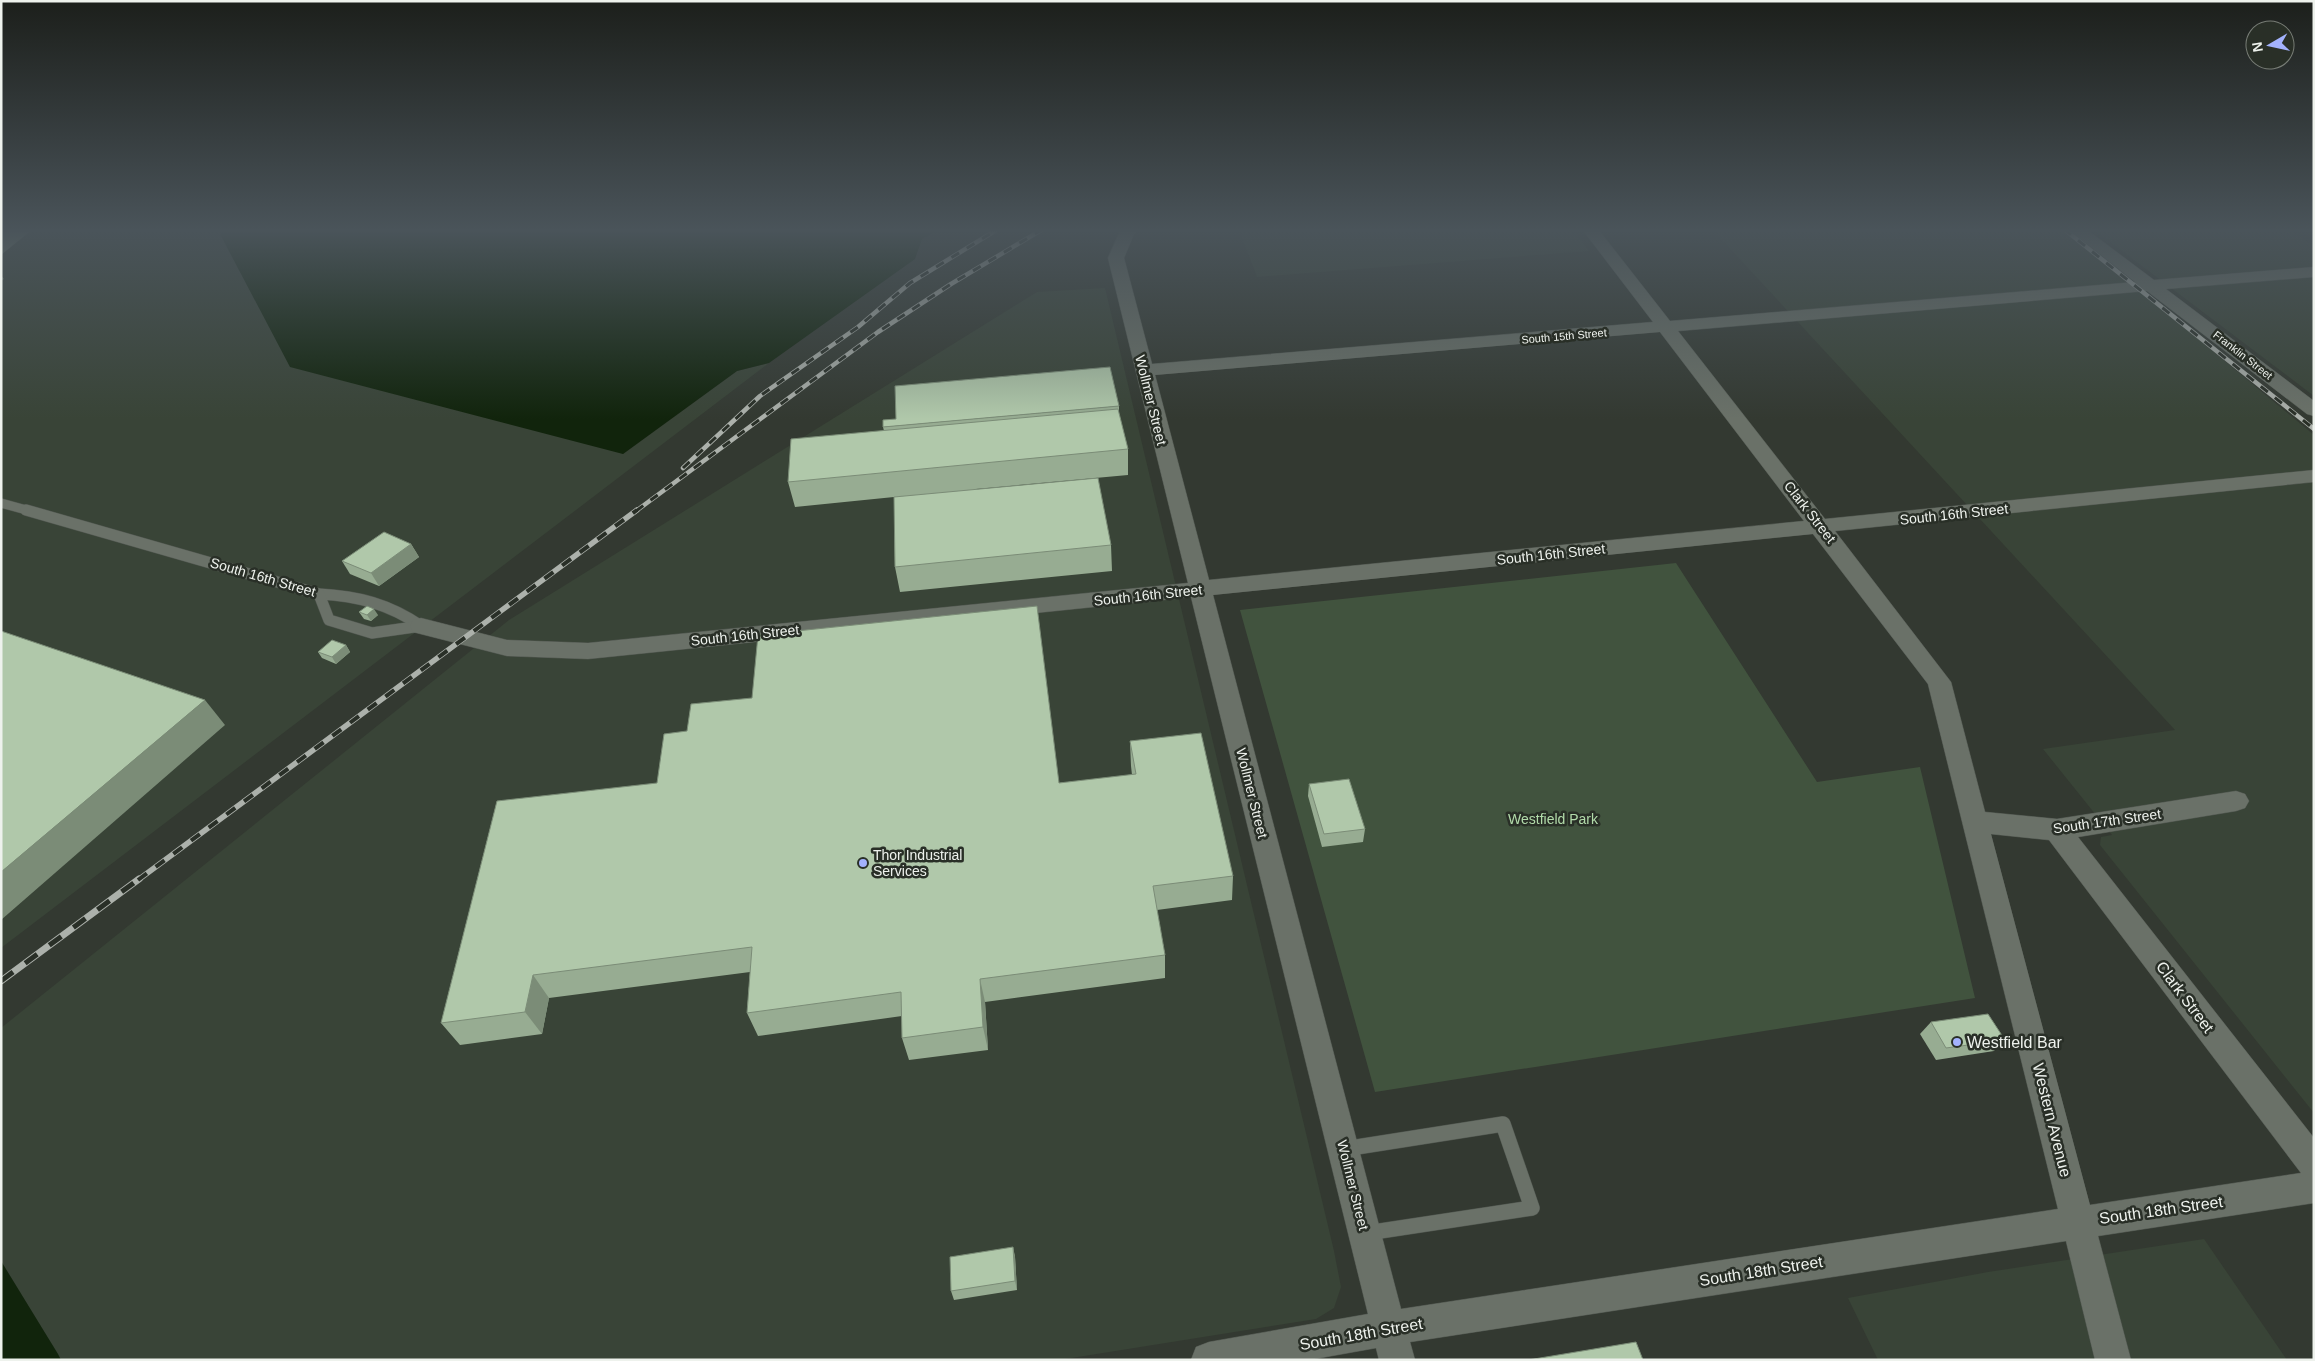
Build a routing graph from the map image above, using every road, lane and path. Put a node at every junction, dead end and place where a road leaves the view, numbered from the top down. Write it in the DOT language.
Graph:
graph roads {
  1 [pos="1125,293"];
  2 [pos="1640,293"];
  3 [pos="2065,293"];
  4 [pos="2162,293"];
  5 [pos="1667,327"];
  6 [pos="1144,370"];
  7 [pos="2314,410"];
  8 [pos="2314,476"];
  9 [pos="1,503"];
  10 [pos="1822,527"];
  11 [pos="1199,590"];
  12 [pos="319,594"];
  13 [pos="421,626"];
  14 [pos="2236,801"];
  15 [pos="1977,822"];
  16 [pos="2057,830"];
  17 [pos="1344,1149"];
  18 [pos="2314,1164"];
  19 [pos="2314,1187"];
  20 [pos="2078,1222"];
  21 [pos="1365,1233"];
  22 [pos="1393,1344"];
  23 [pos="1209,1360"];
  24 [pos="2113,1360"];
  1 -- 6 [label="street, Wollmer Street"];
  2 -- 5 [label="street, Clark Street"];
  3 -- 5 [label="street, South 15th Street"];
  4 -- 7 [label="street, Franklin Street"];
  5 -- 6 [label="street, South 15th Street"];
  5 -- 10 [label="street, Clark Street"];
  6 -- 11 [label="street, Wollmer Street"];
  8 -- 10 [label="street, South 16th Street"];
  9 -- 12 [label="lane, South 16th Street"];
  10 -- 11 [label="street, South 16th Street"];
  10 -- 15 [label="street, Clark Street"];
  11 -- 13 [label="street, South 16th Street"];
  11 -- 17 [label="street, Wollmer Street"];
  12 -- 13 [label="lane, South 16th Street"];
  12 -- 13 [label="lane"];
  14 -- 16 [label="street, South 17th Street"];
  15 -- 16 [label="street, South 17th Street"];
  15 -- 20 [label="street, Western Avenue"];
  16 -- 18 [label="street, Clark Street"];
  17 -- 21 [label="street, Wollmer Street"];
  17 -- 21 [label="lane"];
  19 -- 20 [label="street, South 18th Street"];
  20 -- 22 [label="street, South 18th Street"];
  20 -- 24 [label="street, Western Avenue"];
  21 -- 22 [label="street, Wollmer Street"];
  22 -- 23 [label="street, South 18th Street"];
}
